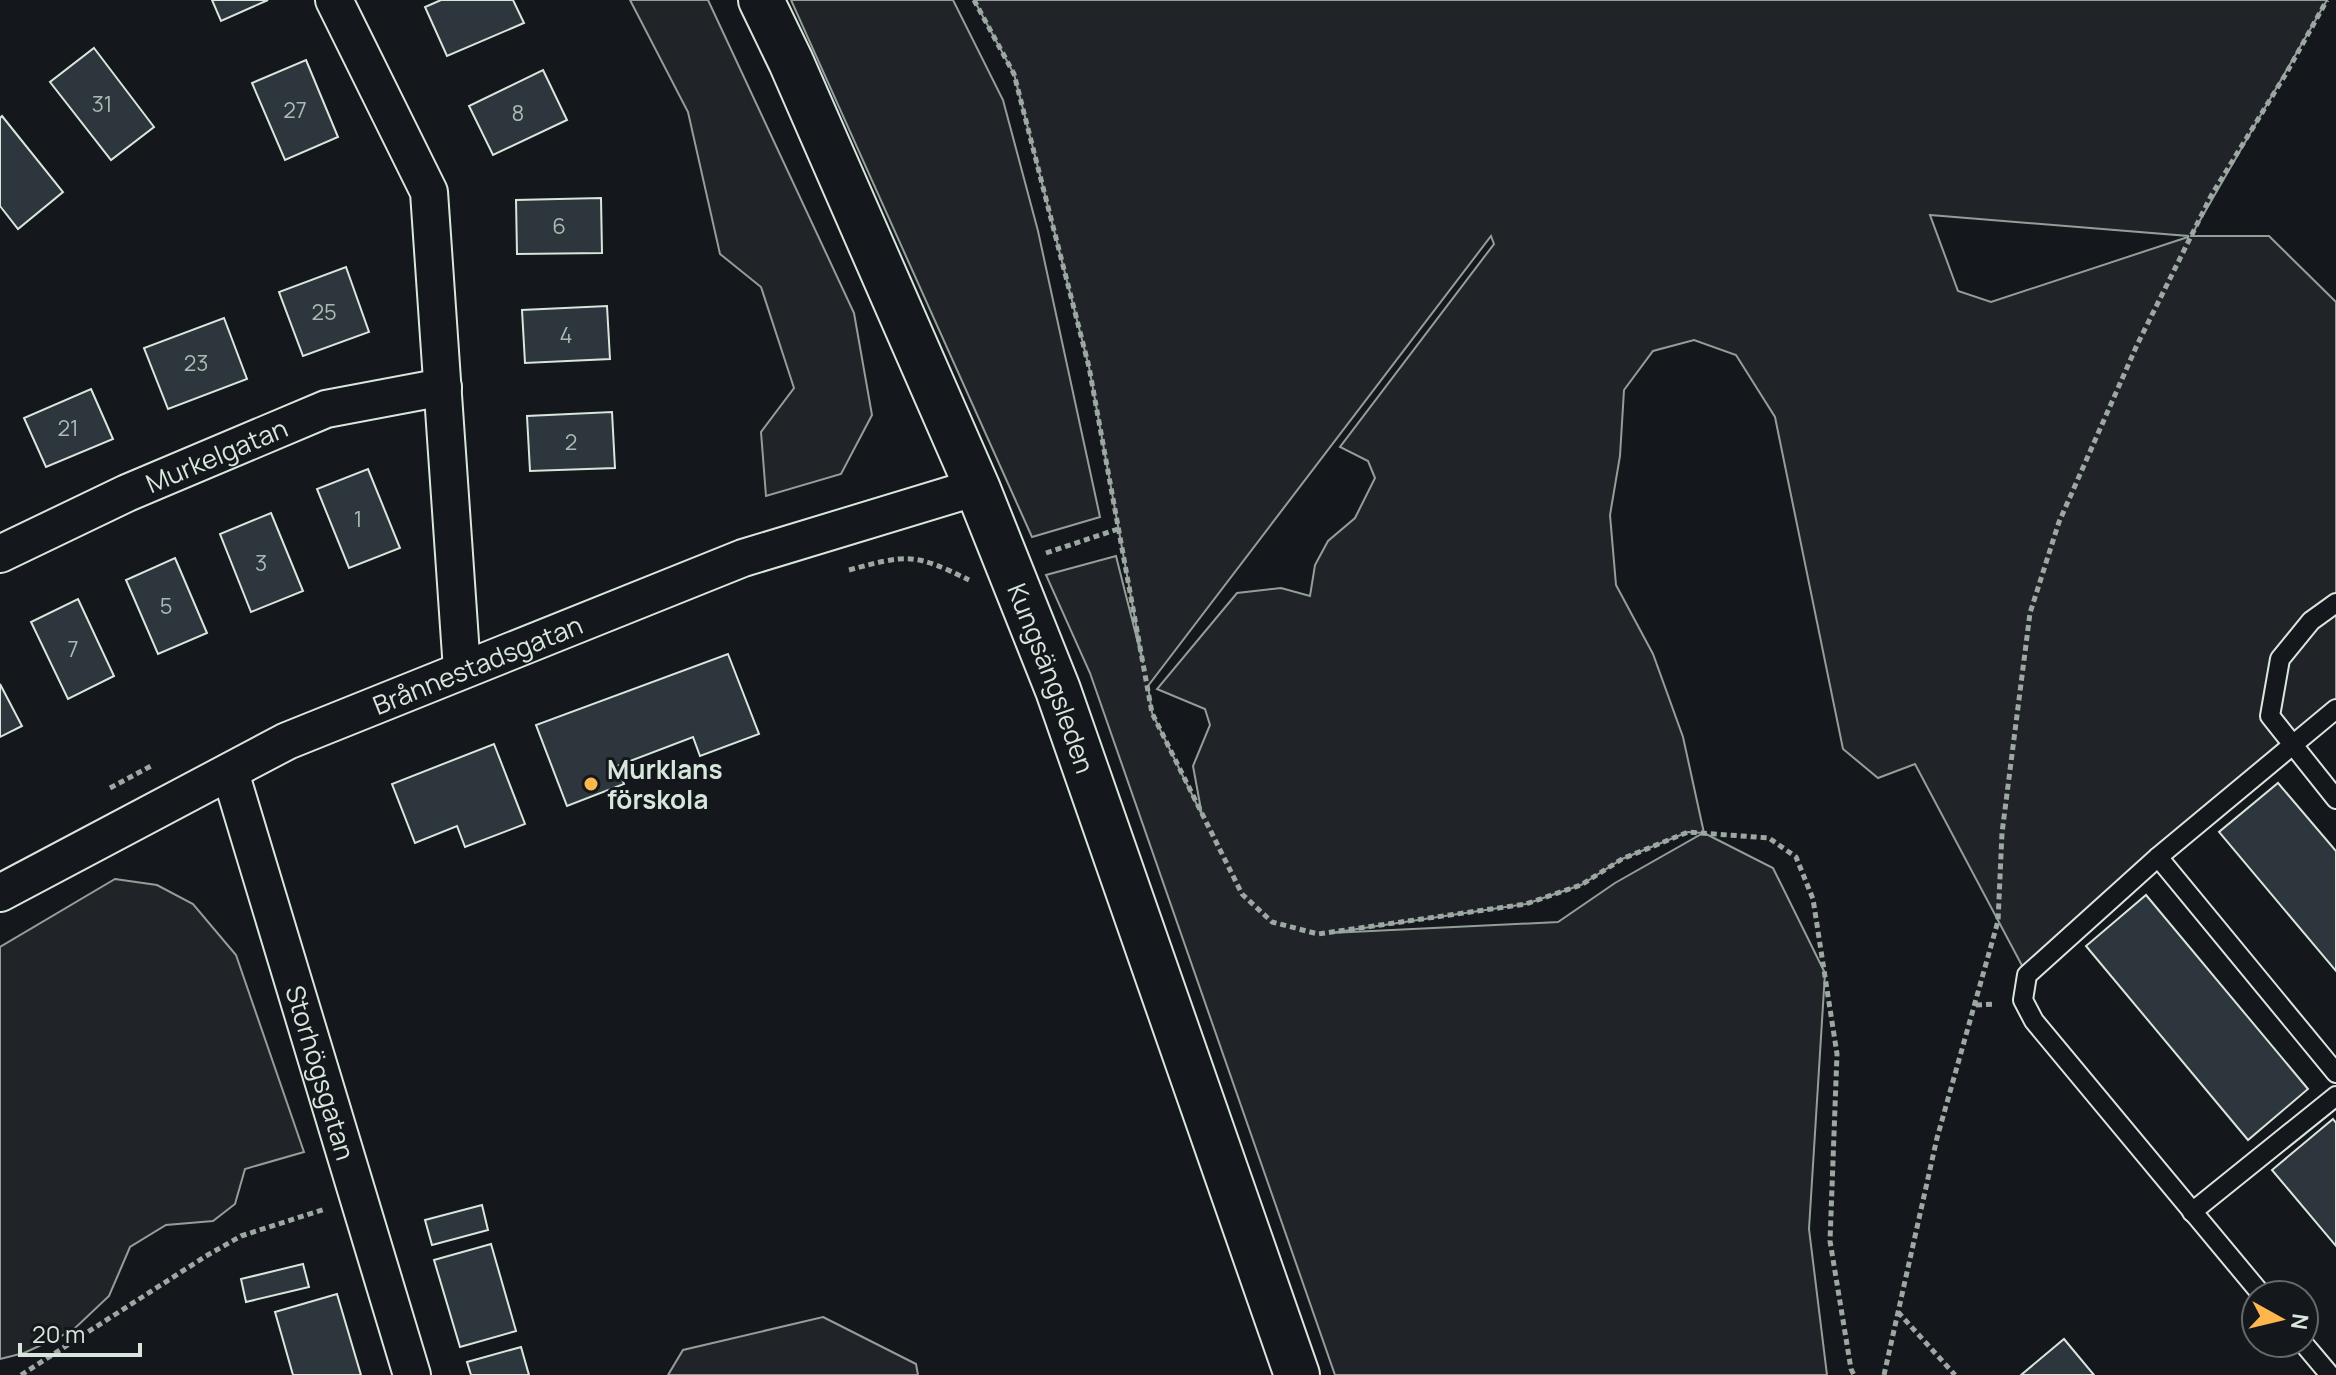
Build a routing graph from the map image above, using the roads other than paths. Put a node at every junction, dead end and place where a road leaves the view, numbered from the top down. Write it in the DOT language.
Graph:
graph roads {
  1 [pos="334,0"];
  2 [pos="761,0"];
  3 [pos="443,387"];
  4 [pos="977,487"];
  5 [pos="0,554"];
  6 [pos="2336,603"];
  7 [pos="462,670"];
  8 [pos="2336,709"];
  9 [pos="2292,746"];
  10 [pos="230,772"];
  11 [pos="2336,799"];
  12 [pos="2158,857"];
  13 [pos="0,893"];
  14 [pos="2336,1073"];
  15 [pos="2336,1096"];
  16 [pos="2192,1212"];
  17 [pos="2249,1279"];
  18 [pos="2316,1359"];
  19 [pos="412,1375"];
  20 [pos="1297,1375"];
  21 [pos="2330,1375"];
  1 -- 3 [label="street"];
  2 -- 4 [label="main road, Kungsängsleden"];
  3 -- 5 [label="street, Murkelgatan"];
  3 -- 7 [label="street"];
  4 -- 7 [label="street, Brånnestadsgatan"];
  4 -- 20 [label="main road, Kungsängsleden"];
  6 -- 9 [label="lane"];
  7 -- 10 [label="street, Brånnestadsgatan"];
  8 -- 9 [label="lane"];
  9 -- 11 [label="lane"];
  9 -- 12 [label="lane"];
  10 -- 13 [label="street, Brånnestadsgatan"];
  10 -- 19 [label="street, Storhögsgatan"];
  12 -- 14 [label="lane"];
  12 -- 16 [label="lane"];
  15 -- 16 [label="lane"];
  16 -- 17 [label="lane"];
  18 -- 21 [label="lane"];
}
